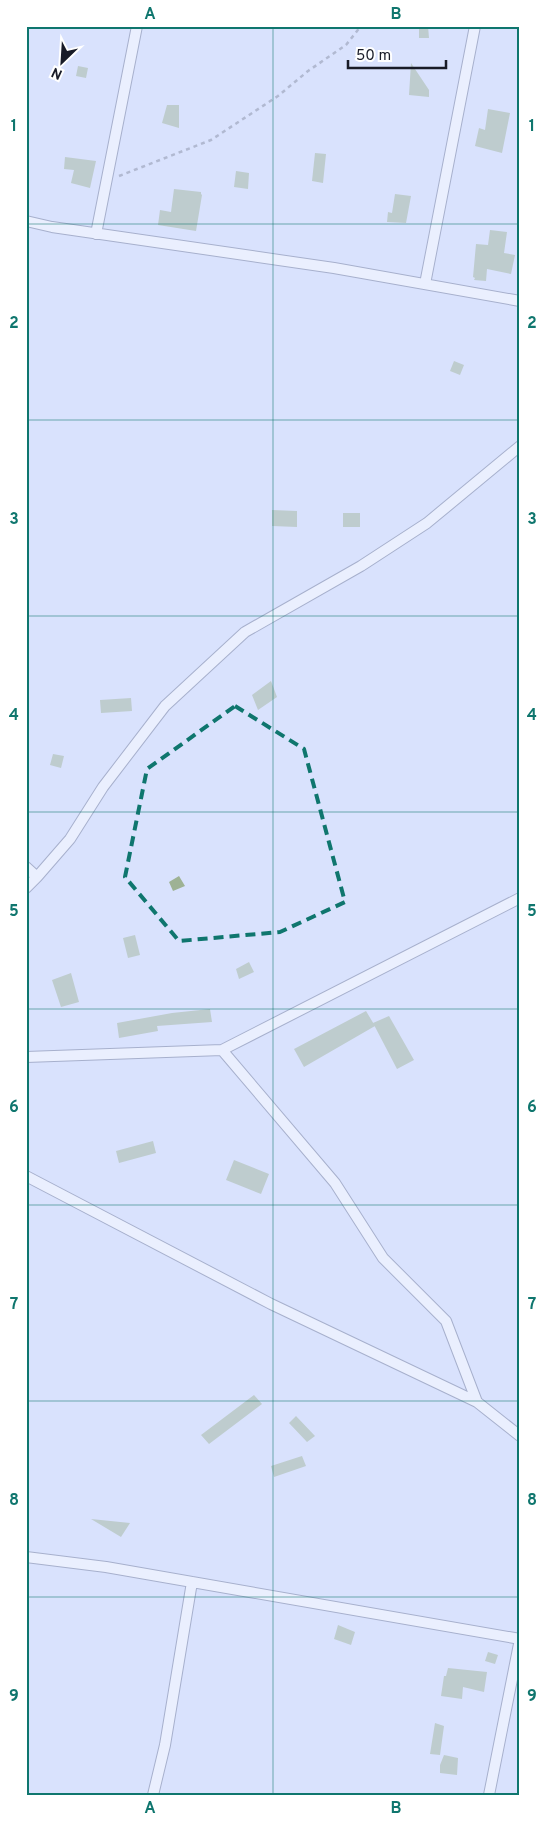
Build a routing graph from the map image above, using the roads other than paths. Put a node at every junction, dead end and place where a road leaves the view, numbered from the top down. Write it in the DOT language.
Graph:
graph roads {
  1 [pos="137,26"];
  2 [pos="475,26"];
  3 [pos="26,221"];
  4 [pos="96,234"];
  5 [pos="425,284"];
  6 [pos="520,301"];
  7 [pos="520,446"];
  8 [pos="26,868"];
  9 [pos="37,877"];
  10 [pos="26,888"];
  11 [pos="520,898"];
  12 [pos="222,1050"];
  13 [pos="26,1057"];
  14 [pos="26,1176"];
  15 [pos="477,1402"];
  16 [pos="520,1436"];
  17 [pos="26,1557"];
  18 [pos="192,1582"];
  19 [pos="520,1639"];
  20 [pos="153,1795"];
  21 [pos="489,1795"];
  1 -- 4 [label="street"];
  2 -- 5 [label="street"];
  3 -- 4 [label="street"];
  4 -- 5 [label="street"];
  5 -- 6 [label="street"];
  7 -- 9 [label="street"];
  8 -- 9 [label="street"];
  9 -- 10 [label="street"];
  11 -- 12 [label="street"];
  12 -- 13 [label="street"];
  12 -- 15 [label="street"];
  14 -- 15 [label="street"];
  15 -- 16 [label="street"];
  17 -- 18 [label="street"];
  18 -- 19 [label="street"];
  18 -- 20 [label="street"];
  19 -- 21 [label="street"];
}
